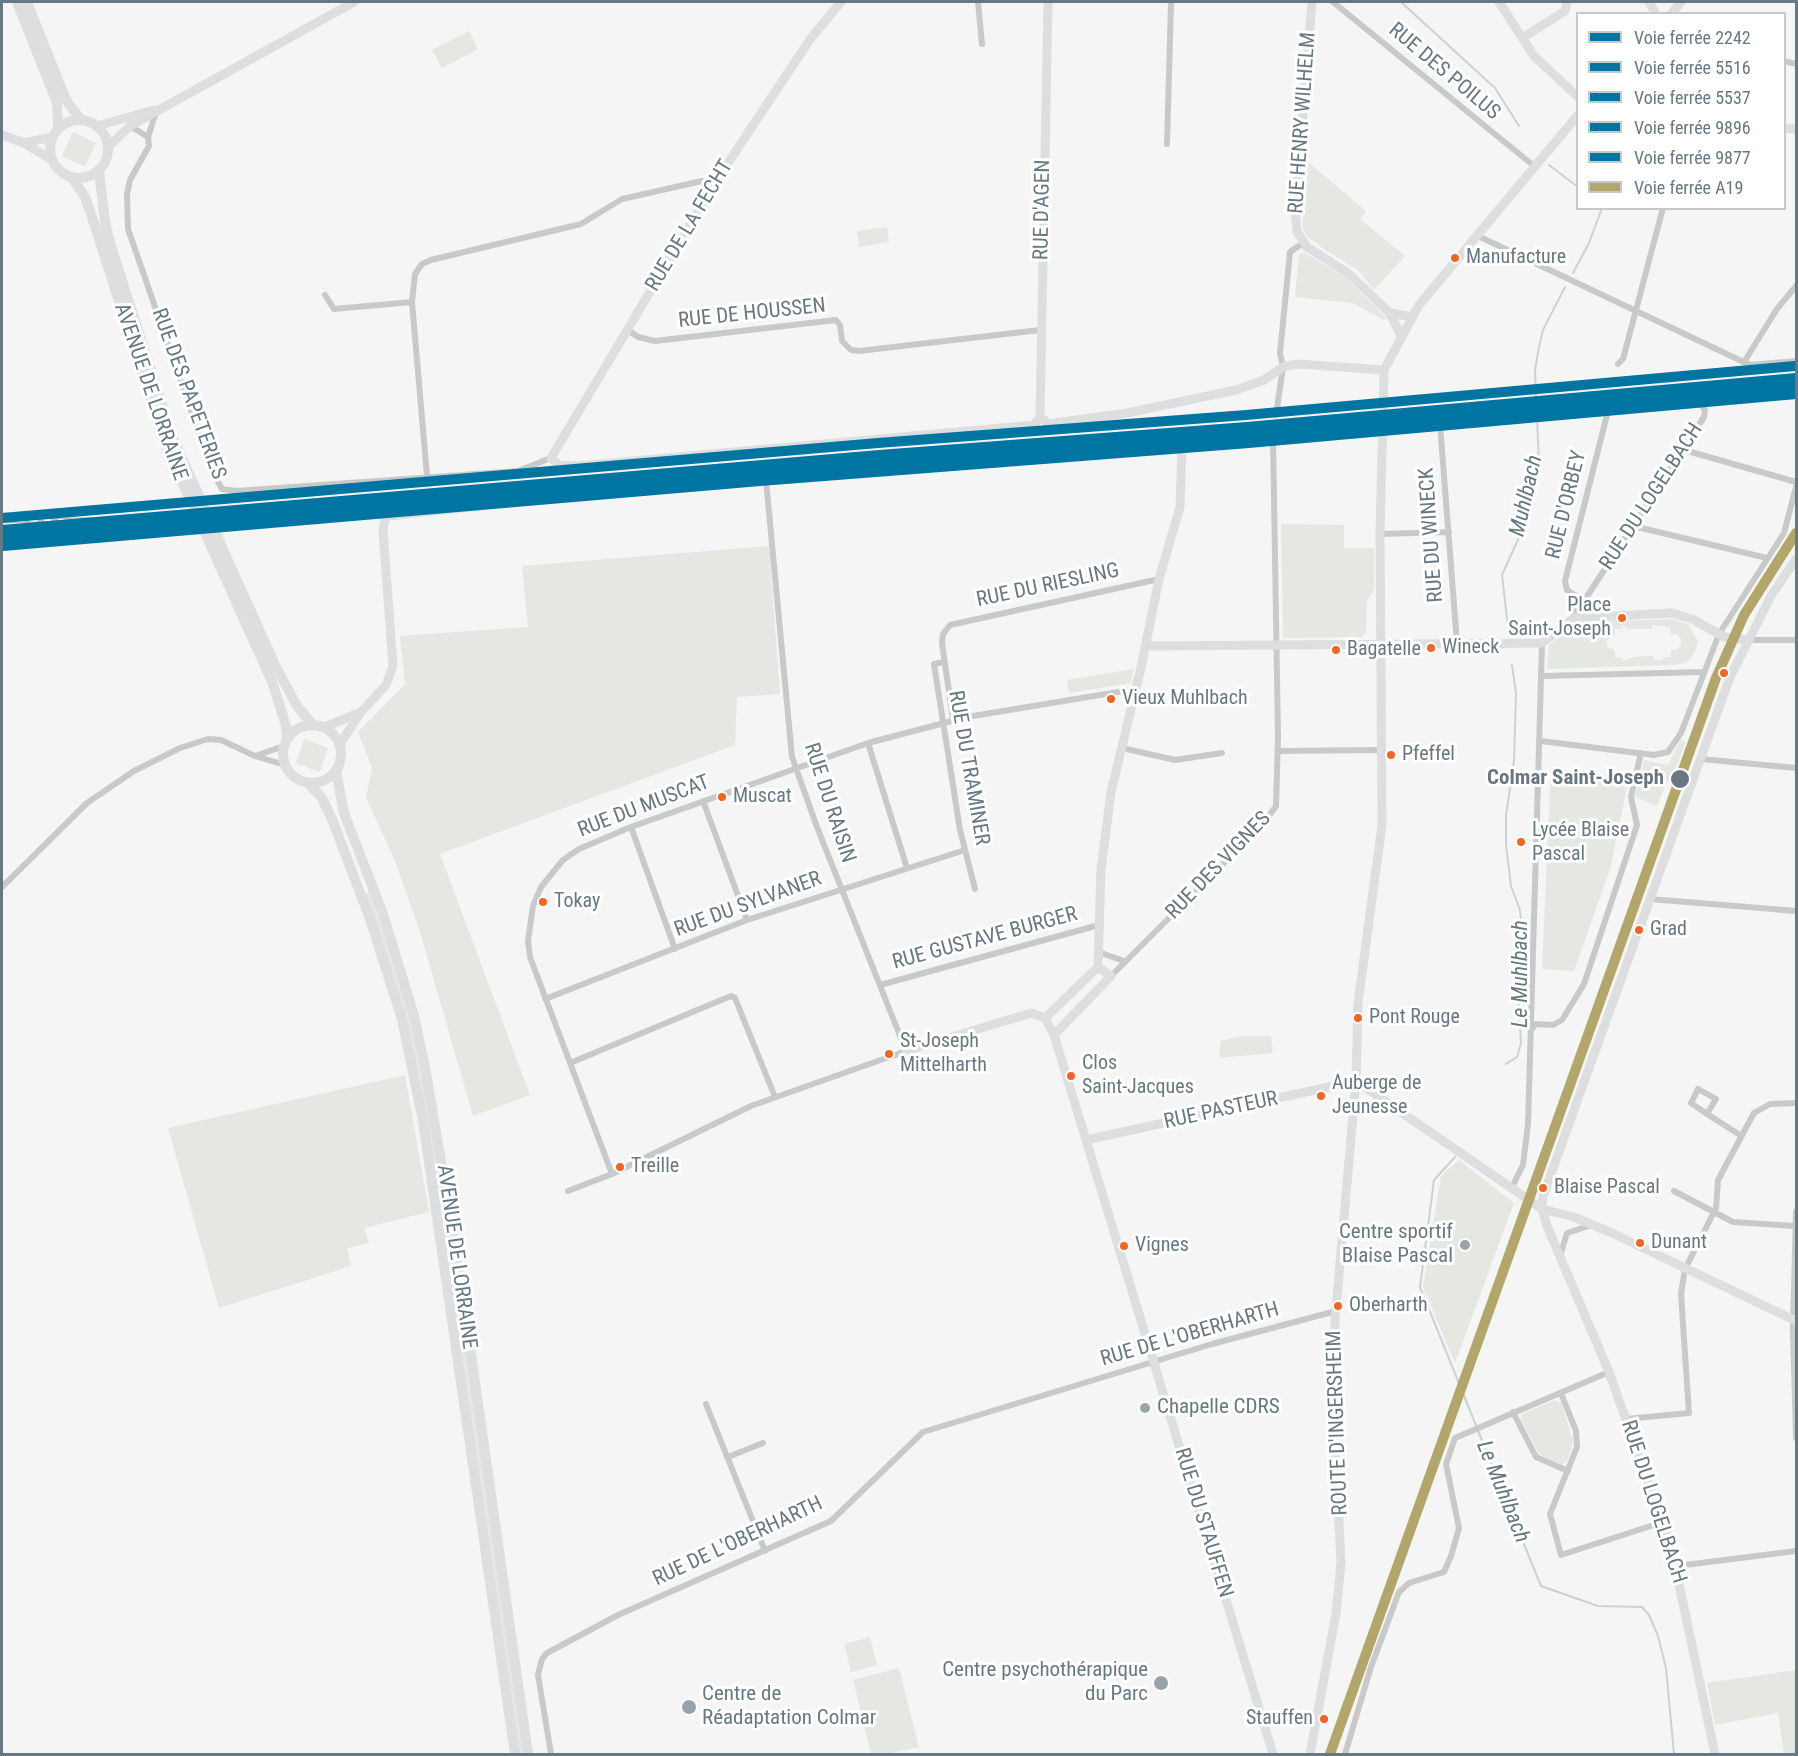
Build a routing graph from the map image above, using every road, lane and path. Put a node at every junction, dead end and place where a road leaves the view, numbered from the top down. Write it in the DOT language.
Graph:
graph roads {
  1 [pos="17,2"];
  2 [pos="27,2"];
  3 [pos="354,2"];
  4 [pos="841,2"];
  5 [pos="978,2"];
  6 [pos="1048,2"];
  7 [pos="1171,2"];
  8 [pos="1312,2"];
  9 [pos="1333,2"];
  10 [pos="1499,2"];
  11 [pos="1567,2"];
  12 [pos="1522,38"];
  13 [pos="982,45"];
  14 [pos="1576,95"];
  15 [pos="159,112"];
  16 [pos="1576,117"];
  17 [pos="81,120"];
  18 [pos="97,126"];
  19 [pos="130,126"];
  20 [pos="55,133"];
  21 [pos="2,135"];
  22 [pos="148,137"];
  23 [pos="24,143"];
  24 [pos="1167,144"];
  25 [pos="108,147"];
  26 [pos="52,160"];
  27 [pos="1534,166"];
  28 [pos="99,171"];
  29 [pos="72,178"];
  30 [pos="716,181"];
  31 [pos="1662,210"];
  32 [pos="1478,236"];
  33 [pos="1303,243"];
  34 [pos="1797,286"];
  35 [pos="325,295"];
  36 [pos="412,302"];
  37 [pos="1635,309"];
  38 [pos="1390,314"];
  39 [pos="1413,316"];
  40 [pos="628,330"];
  41 [pos="1041,330"];
  42 [pos="1401,336"];
  43 [pos="1744,362"];
  44 [pos="1797,362"];
  45 [pos="1618,364"];
  46 [pos="1283,367"];
  47 [pos="1384,370"];
  48 [pos="1609,407"];
  49 [pos="1276,415"];
  50 [pos="1041,422"];
  51 [pos="1440,424"];
  52 [pos="1274,437"];
  53 [pos="1182,444"];
  54 [pos="1684,450"];
  55 [pos="551,458"];
  56 [pos="426,476"];
  57 [pos="766,480"];
  58 [pos="187,484"];
  59 [pos="1797,484"];
  60 [pos="1633,526"];
  61 [pos="1449,532"];
  62 [pos="1380,534"];
  63 [pos="215,547"];
  64 [pos="1767,558"];
  65 [pos="1797,559"];
  66 [pos="1159,579"];
  67 [pos="1584,601"];
  68 [pos="1574,618"];
  69 [pos="945,629"];
  70 [pos="1719,634"];
  71 [pos="1747,640"];
  72 [pos="1797,640"];
  73 [pos="1542,643"];
  74 [pos="1381,644"];
  75 [pos="1457,644"];
  76 [pos="1146,646"];
  77 [pos="1276,646"];
  78 [pos="944,662"];
  79 [pos="1703,672"];
  80 [pos="1542,676"];
  81 [pos="1136,689"];
  82 [pos="361,712"];
  83 [pos="953,720"];
  84 [pos="942,722"];
  85 [pos="312,724"];
  86 [pos="325,727"];
  87 [pos="1541,741"];
  88 [pos="285,742"];
  89 [pos="868,742"];
  90 [pos="340,744"];
  91 [pos="1122,748"];
  92 [pos="1383,750"];
  93 [pos="1278,751"];
  94 [pos="1222,753"];
  95 [pos="1641,753"];
  96 [pos="255,756"];
  97 [pos="1701,759"];
  98 [pos="285,765"];
  99 [pos="795,767"];
  100 [pos="1797,768"];
  101 [pos="336,771"];
  102 [pos="308,783"];
  103 [pos="703,801"];
  104 [pos="631,827"];
  105 [pos="965,850"];
  106 [pos="907,868"];
  107 [pos="2,887"];
  108 [pos="841,889"];
  109 [pos="975,889"];
  110 [pos="1650,899"];
  111 [pos="1797,911"];
  112 [pos="747,920"];
  113 [pos="1099,925"];
  114 [pos="675,949"];
  115 [pos="1098,952"];
  116 [pos="1124,961"];
  117 [pos="1098,967"];
  118 [pos="1111,976"];
  119 [pos="880,985"];
  120 [pos="545,999"];
  121 [pos="1045,1018"];
  122 [pos="1533,1028"];
  123 [pos="1054,1035"];
  124 [pos="906,1051"];
  125 [pos="570,1063"];
  126 [pos="1356,1081"];
  127 [pos="775,1097"];
  128 [pos="1797,1103"];
  129 [pos="1707,1114"];
  130 [pos="1740,1135"];
  131 [pos="1086,1140"];
  132 [pos="612,1173"];
  133 [pos="1511,1189"];
  134 [pos="568,1191"];
  135 [pos="1674,1191"];
  136 [pos="1542,1209"];
  137 [pos="1797,1211"];
  138 [pos="1713,1212"];
  139 [pos="1593,1225"];
  140 [pos="1795,1226"];
  141 [pos="1559,1259"];
  142 [pos="1685,1269"];
  143 [pos="1336,1311"];
  144 [pos="1795,1320"];
  145 [pos="1153,1362"];
  146 [pos="1609,1372"];
  147 [pos="1561,1393"];
  148 [pos="706,1404"];
  149 [pos="1514,1412"];
  150 [pos="1626,1419"];
  151 [pos="1797,1438"];
  152 [pos="763,1443"];
  153 [pos="728,1457"];
  154 [pos="1568,1470"];
  155 [pos="1663,1522"];
  156 [pos="765,1551"];
  157 [pos="1797,1551"];
  158 [pos="1677,1566"];
  159 [pos="515,1755"];
  160 [pos="528,1755"];
  161 [pos="551,1755"];
  162 [pos="1273,1755"];
  163 [pos="1310,1755"];
  164 [pos="1345,1755"];
  165 [pos="1715,1755"];
  1 -- 20 [label="main road"];
  2 -- 17 [label="main road"];
  3 -- 15 [label="street"];
  4 -- 30 [label="street, RUE DE LA FECHT"];
  5 -- 13 [label="street"];
  6 -- 41 [label="street, RUE D'AGEN"];
  7 -- 24 [label="street"];
  8 -- 33 [label="street, RUE HENRY WILHELM"];
  9 -- 27 [label="street, RUE DES POILUS"];
  10 -- 12 [label="street"];
  11 -- 12 [label="street"];
  12 -- 14 [label="street"];
  15 -- 18 [label="street"];
  15 -- 19 [label="street"];
  15 -- 22 [label="street, RUE DES PAPETERIES"];
  16 -- 27 [label="street, ROUTE D'INGERSHEIM"];
  17 -- 18 [label="main road"];
  17 -- 20 [label="main road"];
  18 -- 25 [label="main road"];
  19 -- 22 [label="street"];
  19 -- 25 [label="street"];
  20 -- 23 [label="street"];
  20 -- 26 [label="main road"];
  21 -- 23 [label="street"];
  22 -- 56 [label="street, RUE DES PAPETERIES"];
  23 -- 26 [label="street"];
  25 -- 28 [label="main road"];
  26 -- 29 [label="main road"];
  27 -- 32 [label="street, ROUTE D'INGERSHEIM"];
  28 -- 29 [label="main road"];
  28 -- 58 [label="main road, AVENUE DE LORRAINE"];
  29 -- 58 [label="main road, AVENUE DE LORRAINE"];
  30 -- 36 [label="street"];
  30 -- 40 [label="street, RUE DE LA FECHT"];
  31 -- 37 [label="street"];
  32 -- 37 [label="street"];
  32 -- 39 [label="street, ROUTE D'INGERSHEIM"];
  33 -- 38 [label="street, RUE HENRY WILHELM"];
  33 -- 46 [label="street, RUE HENRY WILHELM"];
  34 -- 43 [label="street"];
  35 -- 36 [label="street"];
  36 -- 56 [label="street"];
  37 -- 43 [label="street"];
  37 -- 45 [label="street"];
  38 -- 39 [label="street"];
  38 -- 42 [label="street, RUE HENRY WILHELM"];
  39 -- 42 [label="street, ROUTE D'INGERSHEIM"];
  40 -- 41 [label="street, RUE DE HOUSSEN"];
  40 -- 55 [label="street, RUE DE LA FECHT"];
  41 -- 50 [label="street, RUE D'AGEN"];
  42 -- 47 [label="street, ROUTE D'INGERSHEIM"];
  43 -- 44 [label="street"];
  46 -- 47 [label="street"];
  46 -- 49 [label="street, RUE HENRY WILHELM"];
  46 -- 50 [label="street"];
  47 -- 62 [label="street, ROUTE D'INGERSHEIM"];
  48 -- 51 [label="street"];
  48 -- 54 [label="street, RUE DU LOGELBACH"];
  48 -- 67 [label="street, RUE D'ORBEY"];
  50 -- 55 [label="street"];
  51 -- 52 [label="street"];
  51 -- 61 [label="street, RUE DU WINECK"];
  52 -- 53 [label="street"];
  52 -- 77 [label="street, RUE DES VIGNES"];
  53 -- 57 [label="street"];
  53 -- 66 [label="street"];
  54 -- 59 [label="street"];
  54 -- 60 [label="street, RUE DU LOGELBACH"];
  55 -- 56 [label="street, RUE DES PAPETERIES"];
  57 -- 82 [label="street"];
  57 -- 99 [label="street, RUE DU RAISIN"];
  58 -- 63 [label="main road, AVENUE DE LORRAINE"];
  59 -- 64 [label="street"];
  60 -- 64 [label="street"];
  60 -- 67 [label="street, RUE DU LOGELBACH"];
  61 -- 62 [label="street"];
  61 -- 75 [label="street, RUE DU WINECK"];
  62 -- 74 [label="street, ROUTE D'INGERSHEIM"];
  63 -- 85 [label="main road, AVENUE DE LORRAINE"];
  63 -- 88 [label="main road, AVENUE DE LORRAINE"];
  64 -- 70 [label="street"];
  65 -- 71 [label="street"];
  66 -- 69 [label="street, RUE DU RIESLING"];
  66 -- 76 [label="street"];
  67 -- 68 [label="street, RUE DU LOGELBACH"];
  68 -- 70 [label="street"];
  68 -- 73 [label="street"];
  69 -- 78 [label="street, RUE DU TRAMINER"];
  70 -- 71 [label="street"];
  70 -- 79 [label="street"];
  71 -- 72 [label="street"];
  71 -- 97 [label="street"];
  73 -- 75 [label="street"];
  73 -- 80 [label="street"];
  74 -- 75 [label="street"];
  74 -- 77 [label="street"];
  74 -- 92 [label="street, ROUTE D'INGERSHEIM"];
  76 -- 77 [label="street"];
  76 -- 81 [label="street"];
  77 -- 93 [label="street, RUE DES VIGNES"];
  78 -- 83 [label="street, RUE DU TRAMINER"];
  78 -- 84 [label="street, RUE DU TRAMINER"];
  79 -- 80 [label="street"];
  79 -- 95 [label="street"];
  80 -- 87 [label="street"];
  81 -- 83 [label="street, RUE DU MUSCAT"];
  81 -- 91 [label="street"];
  82 -- 86 [label="street"];
  82 -- 90 [label="street"];
  83 -- 84 [label="street, RUE DU MUSCAT"];
  84 -- 89 [label="street, RUE DU MUSCAT"];
  84 -- 105 [label="street, RUE DU TRAMINER"];
  85 -- 86 [label="main road"];
  85 -- 88 [label="main road"];
  86 -- 90 [label="main road"];
  87 -- 95 [label="street"];
  87 -- 122 [label="street"];
  88 -- 96 [label="street"];
  88 -- 98 [label="main road"];
  89 -- 99 [label="street, RUE DU MUSCAT"];
  89 -- 106 [label="street"];
  90 -- 101 [label="main road"];
  91 -- 94 [label="street"];
  91 -- 113 [label="street"];
  92 -- 93 [label="street"];
  92 -- 126 [label="street, ROUTE D'INGERSHEIM"];
  93 -- 116 [label="street, RUE DES VIGNES"];
  95 -- 122 [label="street"];
  96 -- 98 [label="street"];
  96 -- 107 [label="street"];
  97 -- 100 [label="street"];
  97 -- 110 [label="street"];
  98 -- 102 [label="main road"];
  99 -- 103 [label="street, RUE DU MUSCAT"];
  99 -- 108 [label="street, RUE DU RAISIN"];
  101 -- 102 [label="main road"];
  101 -- 160 [label="main road, AVENUE DE LORRAINE"];
  102 -- 159 [label="main road, AVENUE DE LORRAINE"];
  103 -- 104 [label="street, RUE DU MUSCAT"];
  103 -- 112 [label="street"];
  104 -- 114 [label="street"];
  104 -- 120 [label="street, RUE DU MUSCAT"];
  105 -- 106 [label="street, RUE DU SYLVANER"];
  105 -- 109 [label="street, RUE DU TRAMINER"];
  106 -- 108 [label="street, RUE DU SYLVANER"];
  108 -- 112 [label="street, RUE DU SYLVANER"];
  108 -- 119 [label="street, RUE DU RAISIN"];
  110 -- 111 [label="street"];
  110 -- 136 [label="street"];
  112 -- 114 [label="street, RUE DU SYLVANER"];
  113 -- 115 [label="street"];
  113 -- 119 [label="street, RUE GUSTAVE BURGER"];
  114 -- 120 [label="street, RUE DU SYLVANER"];
  115 -- 116 [label="street"];
  115 -- 117 [label="street"];
  116 -- 118 [label="street, RUE DES VIGNES"];
  117 -- 118 [label="street"];
  117 -- 121 [label="street"];
  118 -- 123 [label="street, RUE DES VIGNES"];
  119 -- 124 [label="street, RUE DU RAISIN"];
  120 -- 125 [label="street, RUE DU MUSCAT"];
  121 -- 123 [label="street, RUE DU STAUFFEN"];
  121 -- 124 [label="street"];
  122 -- 133 [label="street"];
  123 -- 131 [label="street, RUE DU STAUFFEN"];
  124 -- 127 [label="street"];
  125 -- 127 [label="street"];
  125 -- 132 [label="street, RUE DU MUSCAT"];
  126 -- 131 [label="street, RUE PASTEUR"];
  126 -- 133 [label="street"];
  126 -- 143 [label="street, ROUTE D'INGERSHEIM"];
  127 -- 132 [label="street"];
  128 -- 130 [label="street"];
  129 -- 130 [label="street"];
  130 -- 138 [label="street"];
  131 -- 145 [label="street, RUE DU STAUFFEN"];
  132 -- 134 [label="street"];
  133 -- 136 [label="street"];
  135 -- 138 [label="street"];
  136 -- 139 [label="street"];
  136 -- 141 [label="street, RUE DU LOGELBACH"];
  137 -- 140 [label="street"];
  138 -- 140 [label="street"];
  138 -- 142 [label="street"];
  139 -- 141 [label="street"];
  139 -- 142 [label="street"];
  140 -- 144 [label="street"];
  141 -- 146 [label="street, RUE DU LOGELBACH"];
  142 -- 144 [label="street"];
  142 -- 150 [label="street"];
  143 -- 145 [label="street, RUE DE L'OBERHARTH"];
  143 -- 163 [label="street, ROUTE D'INGERSHEIM"];
  144 -- 151 [label="street"];
  145 -- 156 [label="street, RUE DE L'OBERHARTH"];
  145 -- 162 [label="street, RUE DU STAUFFEN"];
  146 -- 147 [label="street"];
  146 -- 150 [label="street, RUE DU LOGELBACH"];
  147 -- 149 [label="street"];
  147 -- 154 [label="street"];
  148 -- 153 [label="street"];
  149 -- 154 [label="street"];
  149 -- 164 [label="street"];
  150 -- 155 [label="street, RUE DU LOGELBACH"];
  152 -- 153 [label="street"];
  153 -- 156 [label="street"];
  154 -- 155 [label="street"];
  155 -- 158 [label="street, RUE DU LOGELBACH"];
  156 -- 161 [label="street, RUE DE L'OBERHARTH"];
  157 -- 158 [label="street"];
  158 -- 165 [label="street, RUE DU LOGELBACH"];
}
